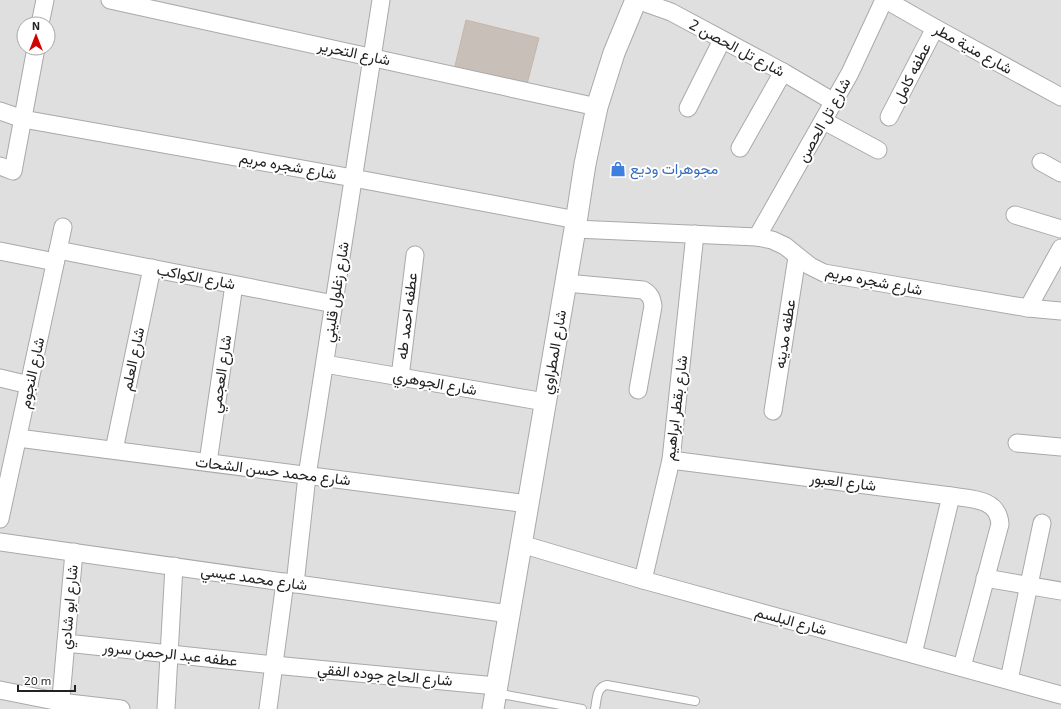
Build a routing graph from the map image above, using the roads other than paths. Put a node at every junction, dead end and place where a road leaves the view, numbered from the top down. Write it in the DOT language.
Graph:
graph roads {
  1 [pos="45,0"];
  2 [pos="110,0"];
  3 [pos="381,0"];
  4 [pos="637,0"];
  5 [pos="885,0"];
  6 [pos="42,16"];
  7 [pos="934,28"];
  8 [pos="722,40"];
  9 [pos="35,56"];
  10 [pos="372,57"];
  11 [pos="783,72"];
  12 [pos="1061,97"];
  13 [pos="834,102"];
  14 [pos="597,107"];
  15 [pos="688,108"];
  16 [pos="0,111"];
  17 [pos="889,117"];
  18 [pos="23,119"];
  19 [pos="824,121"];
  20 [pos="740,148"];
  21 [pos="878,150"];
  22 [pos="1041,162"];
  23 [pos="7,169"];
  24 [pos="1061,173"];
  25 [pos="353,178"];
  26 [pos="1015,215"];
  27 [pos="576,225"];
  28 [pos="63,227"];
  29 [pos="1061,229"];
  30 [pos="695,234"];
  31 [pos="758,237"];
  32 [pos="1061,248"];
  33 [pos="0,251"];
  34 [pos="415,255"];
  35 [pos="57,256"];
  36 [pos="797,257"];
  37 [pos="152,268"];
  38 [pos="566,283"];
  39 [pos="234,285"];
  40 [pos="334,304"];
  41 [pos="1028,308"];
  42 [pos="1061,311"];
  43 [pos="325,364"];
  44 [pos="400,377"];
  45 [pos="0,378"];
  46 [pos="29,385"];
  47 [pos="638,390"];
  48 [pos="545,402"];
  49 [pos="773,411"];
  50 [pos="18,438"];
  51 [pos="1017,443"];
  52 [pos="1061,446"];
  53 [pos="114,450"];
  54 [pos="671,460"];
  55 [pos="208,462"];
  56 [pos="307,476"];
  57 [pos="951,496"];
  58 [pos="528,504"];
  59 [pos="0,519"];
  60 [pos="1042,524"];
  61 [pos="0,542"];
  62 [pos="521,544"];
  63 [pos="74,552"];
  64 [pos="174,566"];
  65 [pos="985,578"];
  66 [pos="643,580"];
  67 [pos="290,583"];
  68 [pos="1029,585"];
  69 [pos="1061,591"];
  70 [pos="509,614"];
  71 [pos="66,643"];
  72 [pos="169,654"];
  73 [pos="913,654"];
  74 [pos="274,665"];
  75 [pos="962,667"];
  76 [pos="1008,680"];
  77 [pos="0,690"];
  78 [pos="1061,695"];
  79 [pos="495,696"];
  80 [pos="695,701"];
  81 [pos="60,706"];
  82 [pos="122,709"];
  83 [pos="166,709"];
  84 [pos="268,709"];
  85 [pos="582,709"];
  86 [pos="595,709"];
  1 -- 6 [label="street"];
  2 -- 10 [label="street, شارع التحرير"];
  3 -- 10 [label="street, شارع زغلول قليني"];
  4 -- 8 [label="street, شارع تل الحصن 2"];
  4 -- 14 [label="street, شارع المطراوي"];
  5 -- 7 [label="street, شارع منية مطر"];
  5 -- 13 [label="street, شارع تل الحصن"];
  7 -- 12 [label="street, شارع منية مطر"];
  7 -- 17 [label="street, عطفه كامل"];
  8 -- 11 [label="street, شارع تل الحصن 2"];
  8 -- 15 [label="street"];
  9 -- 18 [label="street"];
  10 -- 14 [label="street, شارع التحرير"];
  10 -- 25 [label="street, شارع زغلول قليني"];
  11 -- 13 [label="street, شارع تل الحصن 2"];
  11 -- 20 [label="street"];
  13 -- 19 [label="street, شارع تل الحصن"];
  14 -- 27 [label="street, شارع المطراوي"];
  16 -- 18 [label="street, شارع شجره مريم"];
  18 -- 23 [label="street"];
  18 -- 25 [label="street, شارع شجره مريم"];
  19 -- 21 [label="street"];
  19 -- 31 [label="street, شارع تل الحصن"];
  22 -- 24 [label="street"];
  25 -- 27 [label="street, شارع شجره مريم"];
  25 -- 40 [label="street, شارع زغلول قليني"];
  26 -- 29 [label="street"];
  27 -- 30 [label="street, شارع شجره مريم"];
  27 -- 38 [label="street, شارع المطراوي"];
  28 -- 35 [label="street, شارع النجوم"];
  30 -- 31 [label="street, شارع شجره مريم"];
  30 -- 54 [label="street, شارع بقطر ابراهيم"];
  31 -- 36 [label="street, شارع شجره مريم"];
  32 -- 41 [label="street"];
  33 -- 35 [label="street, شارع الكواكب"];
  34 -- 44 [label="street, عطفه احمد طه"];
  35 -- 37 [label="street, شارع الكواكب"];
  35 -- 46 [label="street, شارع النجوم"];
  36 -- 41 [label="street, شارع شجره مريم"];
  36 -- 49 [label="street, عطفه مدينه"];
  37 -- 39 [label="street, شارع الكواكب"];
  37 -- 53 [label="street, شارع العلم"];
  38 -- 47 [label="street"];
  38 -- 48 [label="street, شارع المطراوي"];
  39 -- 40 [label="street, شارع الكواكب"];
  39 -- 55 [label="street, شارع العجمي"];
  40 -- 43 [label="street, شارع زغلول قليني"];
  41 -- 42 [label="street, شارع شجره مريم"];
  43 -- 44 [label="street, شارع الجوهري"];
  43 -- 56 [label="street, شارع زغلول قليني"];
  44 -- 48 [label="street, شارع الجوهري"];
  45 -- 46 [label="street"];
  46 -- 50 [label="street, شارع النجوم"];
  48 -- 58 [label="street, شارع المطراوي"];
  50 -- 53 [label="street, شارع محمد حسن الشحات"];
  50 -- 59 [label="street, شارع النجوم"];
  51 -- 52 [label="street"];
  53 -- 55 [label="street, شارع محمد حسن الشحات"];
  54 -- 57 [label="street, شارع العبور"];
  54 -- 66 [label="street, شارع بقطر ابراهيم"];
  55 -- 56 [label="street, شارع محمد حسن الشحات"];
  56 -- 58 [label="street, شارع محمد حسن الشحات"];
  56 -- 67 [label="street, شارع زغلول قليني"];
  57 -- 65 [label="street, شارع العبور"];
  57 -- 73 [label="street"];
  58 -- 62 [label="street, شارع المطراوي"];
  60 -- 68 [label="street"];
  61 -- 63 [label="street, شارع محمد عيسي"];
  62 -- 66 [label="street, شارع البلسم"];
  62 -- 70 [label="street, شارع المطراوي"];
  63 -- 64 [label="street, شارع محمد عيسي"];
  63 -- 71 [label="street, شارع ابو شادي"];
  64 -- 67 [label="street, شارع محمد عيسي"];
  64 -- 72 [label="street"];
  65 -- 68 [label="street"];
  65 -- 75 [label="street"];
  66 -- 73 [label="street, شارع البلسم"];
  67 -- 70 [label="street, شارع محمد عيسي"];
  67 -- 74 [label="street, شارع زغلول قليني"];
  68 -- 69 [label="street"];
  68 -- 76 [label="street"];
  70 -- 79 [label="street, شارع المطراوي"];
  71 -- 72 [label="street, عطفه عبد الرحمن سرور"];
  71 -- 81 [label="street, شارع ابو شادي"];
  72 -- 74 [label="street, عطفه عبد الرحمن سرور"];
  72 -- 83 [label="street"];
  73 -- 75 [label="street, شارع البلسم"];
  74 -- 79 [label="street, شارع الحاج جوده الفقي"];
  74 -- 84 [label="street, شارع زغلول قليني"];
  75 -- 76 [label="street, شارع البلسم"];
  76 -- 78 [label="street, شارع البلسم"];
  77 -- 81 [label="street"];
  79 -- 85 [label="lane"];
  80 -- 86 [label="lane"];
  81 -- 82 [label="street"];
}
